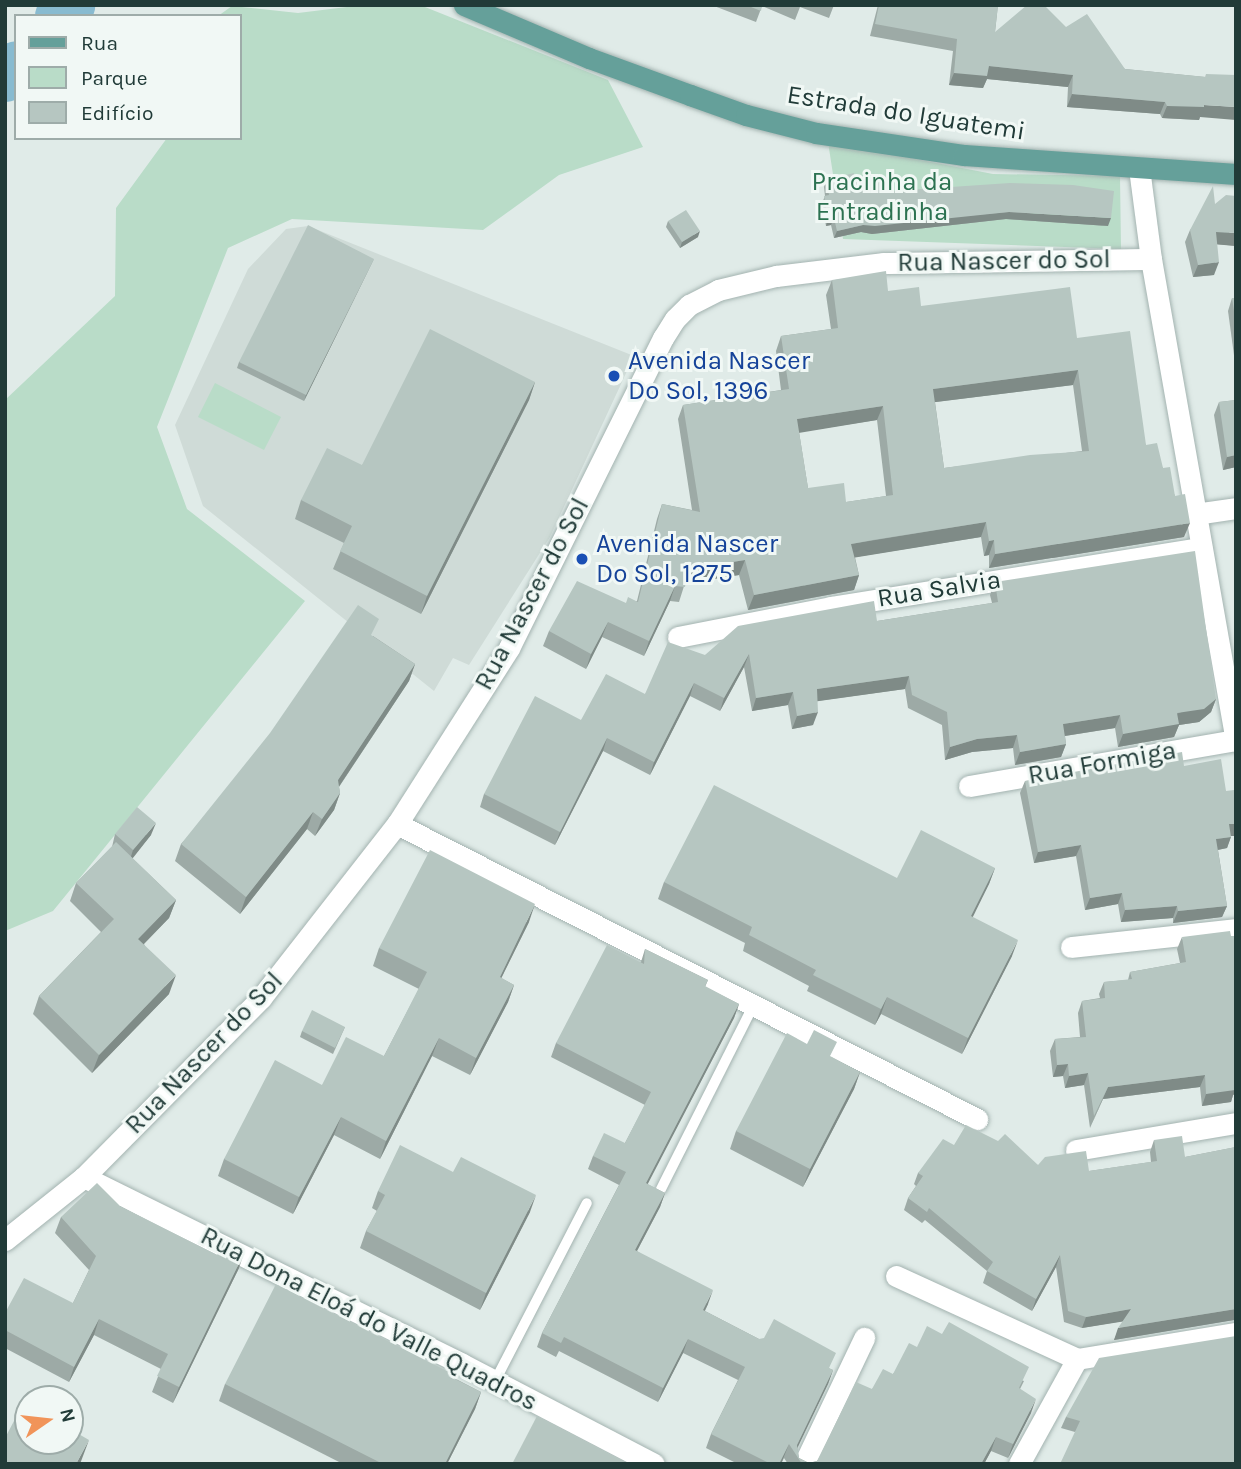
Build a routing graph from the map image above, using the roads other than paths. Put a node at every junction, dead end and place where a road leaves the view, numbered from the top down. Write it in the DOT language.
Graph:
graph roads {
  1 [pos="464,5"];
  2 [pos="1139,168"];
  3 [pos="1236,174"];
  4 [pos="1151,259"];
  5 [pos="1236,508"];
  6 [pos="1195,514"];
  7 [pos="1200,548"];
  8 [pos="678,637"];
  9 [pos="1233,715"];
  10 [pos="1236,740"];
  11 [pos="969,786"];
  12 [pos="397,824"];
  13 [pos="1236,929"];
  14 [pos="1071,947"];
  15 [pos="753,1006"];
  16 [pos="977,1119"];
  17 [pos="1236,1122"];
  18 [pos="1076,1150"];
  19 [pos="84,1177"];
  20 [pos="661,1189"];
  21 [pos="587,1202"];
  22 [pos="5,1240"];
  23 [pos="896,1276"];
  24 [pos="1236,1333"];
  25 [pos="864,1338"];
  26 [pos="1077,1359"];
  27 [pos="495,1381"];
  28 [pos="654,1464"];
  29 [pos="804,1464"];
  30 [pos="1019,1464"];
  1 -- 2 [label="main road, Estrada do Iguatemi"];
  2 -- 3 [label="main road, Estrada do Iguatemi"];
  2 -- 4 [label="street, Rua Nascer do Sol"];
  4 -- 6 [label="street, Rua Nascer do Sol"];
  4 -- 12 [label="street, Rua Nascer do Sol"];
  5 -- 6 [label="street"];
  6 -- 7 [label="street, Rua Nascer do Sol"];
  7 -- 8 [label="street, Rua Salvia"];
  7 -- 9 [label="street, Rua Nascer do Sol"];
  9 -- 10 [label="street, Rua Nascer do Sol"];
  10 -- 11 [label="street, Rua Formiga"];
  12 -- 15 [label="street"];
  12 -- 19 [label="street, Rua Nascer do Sol"];
  13 -- 14 [label="street"];
  15 -- 16 [label="street"];
  15 -- 20 [label="lane"];
  17 -- 18 [label="street"];
  19 -- 22 [label="street, Rua Nascer do Sol"];
  19 -- 27 [label="street, Rua Dona Eloá do Valle Quadros"];
  21 -- 27 [label="lane"];
  23 -- 26 [label="street"];
  24 -- 26 [label="street"];
  25 -- 29 [label="street"];
  26 -- 30 [label="street"];
  27 -- 28 [label="street, Rua Dona Eloá do Valle Quadros"];
}
